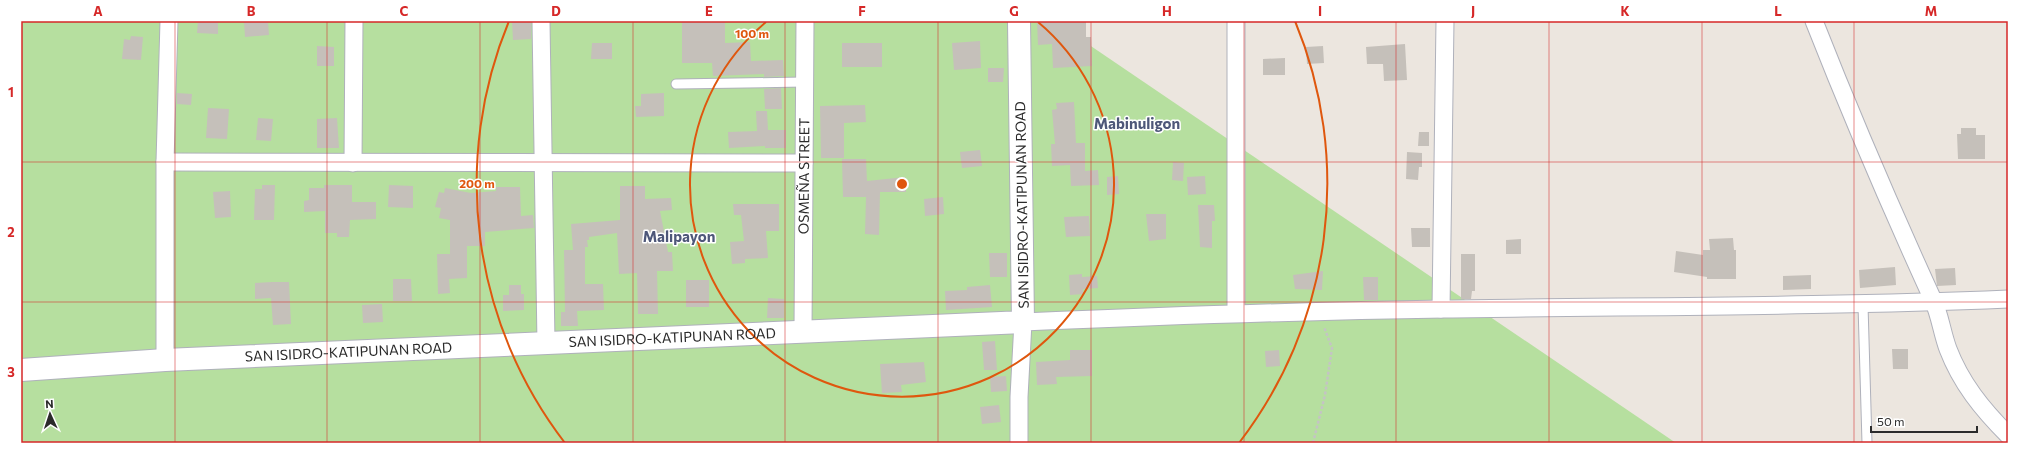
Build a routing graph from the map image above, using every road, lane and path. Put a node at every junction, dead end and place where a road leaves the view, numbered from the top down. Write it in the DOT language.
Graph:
graph roads {
  1 [pos="169,21"];
  2 [pos="354,21"];
  3 [pos="541,21"];
  4 [pos="804,21"];
  5 [pos="1019,21"];
  6 [pos="1236,21"];
  7 [pos="1445,21"];
  8 [pos="1814,21"];
  9 [pos="804,82"];
  10 [pos="676,84"];
  11 [pos="165,162"];
  12 [pos="353,163"];
  13 [pos="543,163"];
  14 [pos="804,163"];
  15 [pos="2008,299"];
  16 [pos="1934,302"];
  17 [pos="1863,305"];
  18 [pos="1441,309"];
  19 [pos="1318,312"];
  20 [pos="1236,313"];
  21 [pos="1023,322"];
  22 [pos="803,332"];
  23 [pos="546,343"];
  24 [pos="165,360"];
  25 [pos="21,370"];
  26 [pos="2008,434"];
  27 [pos="1019,443"];
  28 [pos="1312,443"];
  29 [pos="1867,443"];
  1 -- 11 [label="street"];
  2 -- 12 [label="street"];
  3 -- 13 [label="street"];
  4 -- 9 [label="street, OSMEÑA STREET"];
  5 -- 21 [label="street, SAN ISIDRO-KATIPUNAN ROAD"];
  6 -- 20 [label="street"];
  7 -- 18 [label="street"];
  8 -- 16 [label="street"];
  9 -- 10 [label="lane"];
  9 -- 14 [label="street, OSMEÑA STREET"];
  11 -- 12 [label="street"];
  11 -- 24 [label="street"];
  12 -- 13 [label="street"];
  13 -- 14 [label="street"];
  13 -- 23 [label="street"];
  14 -- 22 [label="street, OSMEÑA STREET"];
  15 -- 16 [label="street"];
  16 -- 17 [label="street"];
  16 -- 26 [label="street"];
  17 -- 18 [label="street"];
  17 -- 29 [label="lane"];
  18 -- 19 [label="street"];
  19 -- 20 [label="street"];
  19 -- 28 [label="path"];
  20 -- 21 [label="street"];
  21 -- 22 [label="street, SAN ISIDRO-KATIPUNAN ROAD"];
  21 -- 27 [label="street"];
  22 -- 23 [label="street, SAN ISIDRO-KATIPUNAN ROAD"];
  23 -- 24 [label="street, SAN ISIDRO-KATIPUNAN ROAD"];
  24 -- 25 [label="street, SAN ISIDRO-KATIPUNAN ROAD"];
}
